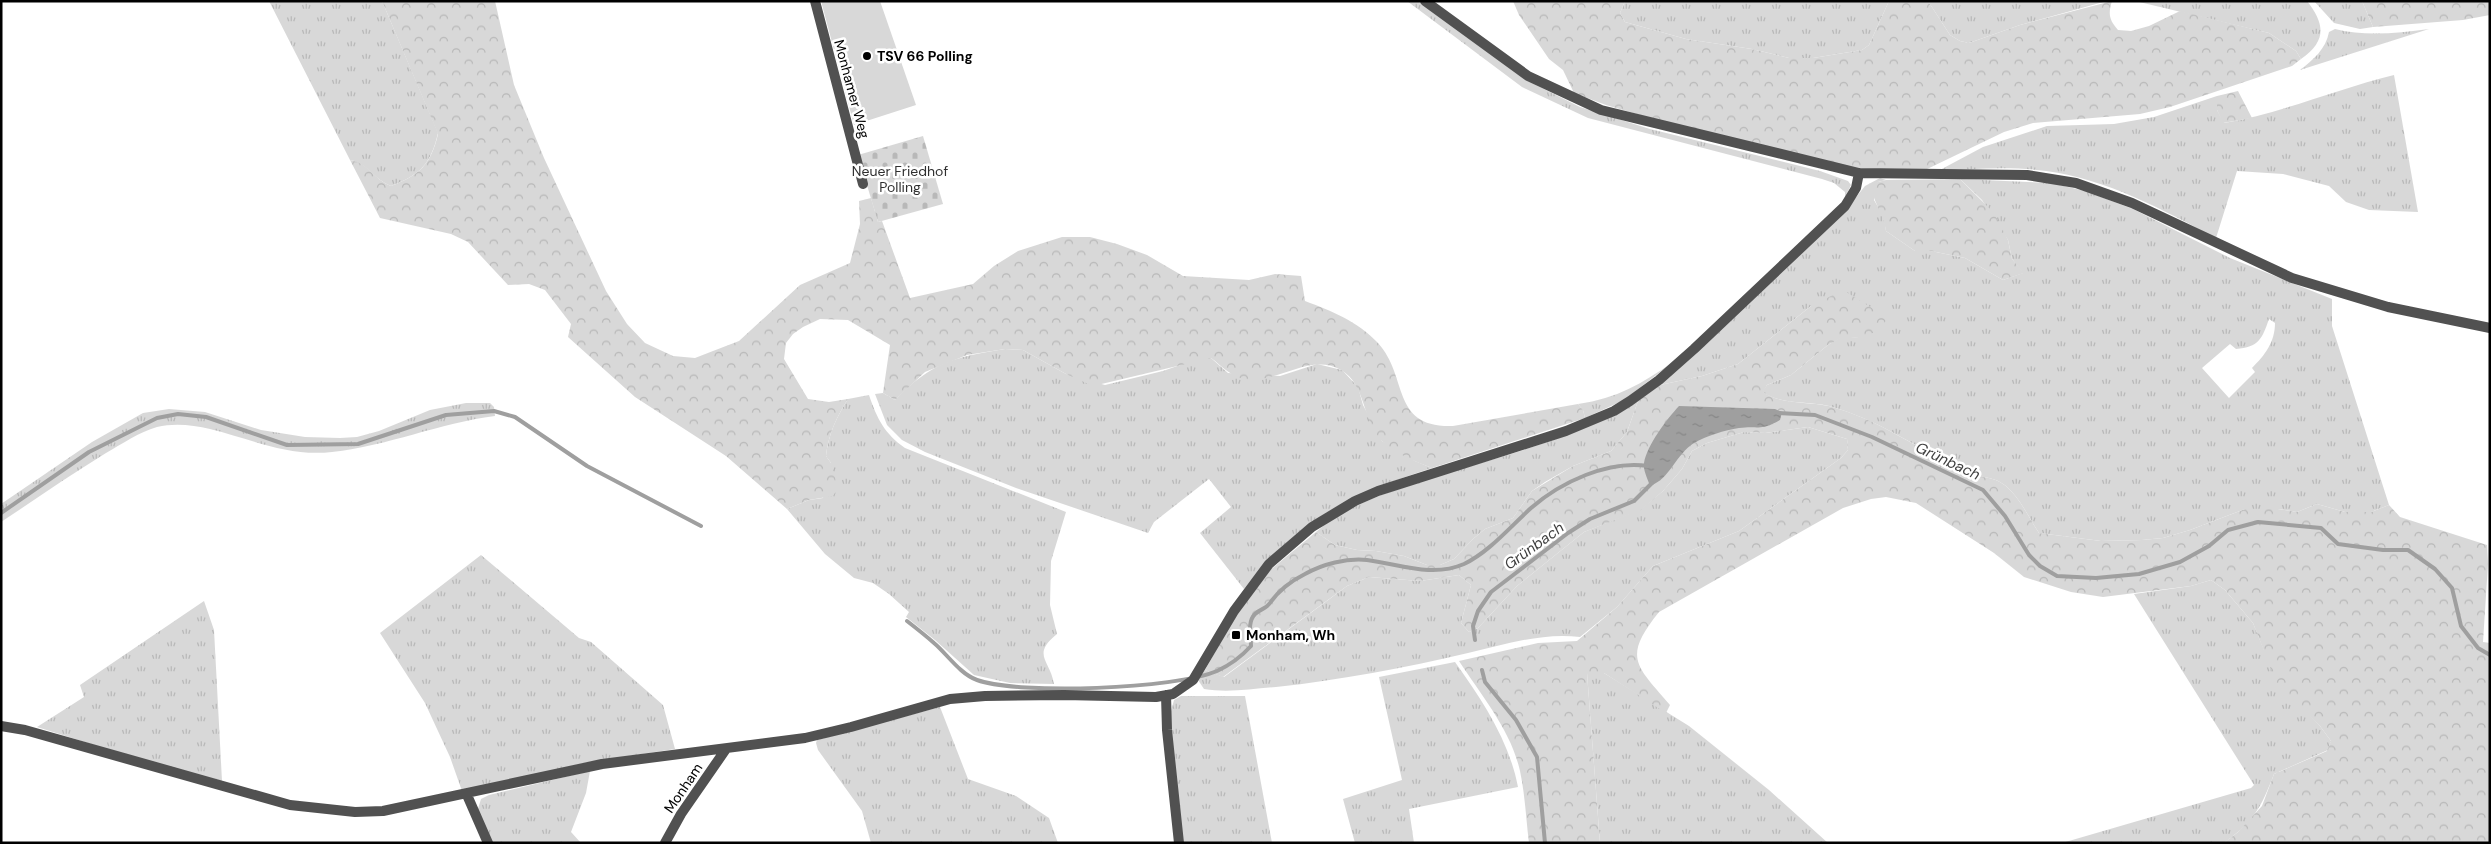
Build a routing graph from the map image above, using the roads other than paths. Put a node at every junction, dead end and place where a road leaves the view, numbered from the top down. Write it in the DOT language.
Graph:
graph roads {
  1 [pos="815,1"];
  2 [pos="1425,1"];
  3 [pos="1859,173"];
  4 [pos="863,184"];
  5 [pos="2490,328"];
  6 [pos="1166,695"];
  7 [pos="1,726"];
  8 [pos="726,749"];
  9 [pos="467,795"];
  10 [pos="488,843"];
  11 [pos="665,843"];
  12 [pos="1178,843"];
  1 -- 4 [label="street, Monhamer Weg"];
  2 -- 3 [label="street"];
  3 -- 5 [label="street"];
  3 -- 6 [label="street"];
  6 -- 8 [label="street"];
  6 -- 12 [label="street"];
  7 -- 9 [label="street"];
  8 -- 9 [label="street"];
  8 -- 11 [label="street, Monham"];
  9 -- 10 [label="street"];
}
